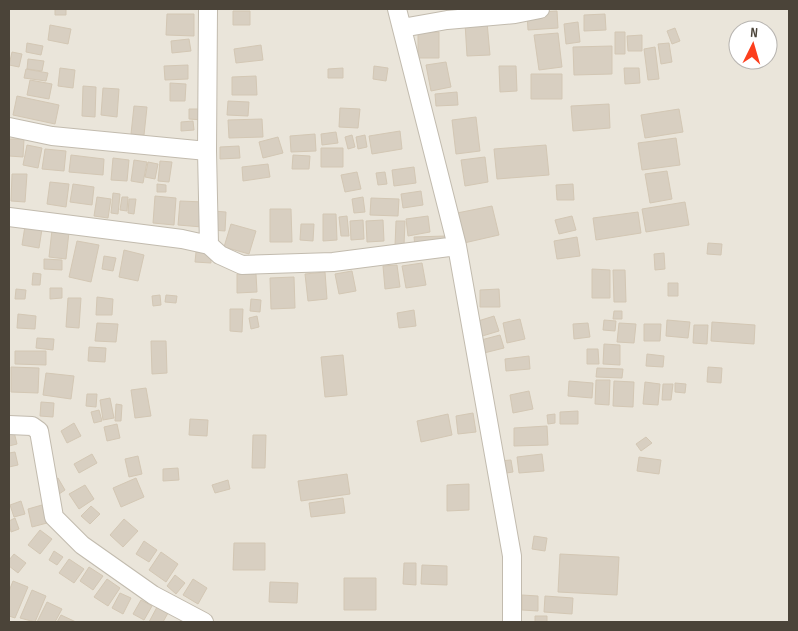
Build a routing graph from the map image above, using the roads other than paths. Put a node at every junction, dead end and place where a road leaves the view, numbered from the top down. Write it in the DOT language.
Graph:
graph roads {
  1 [pos="208,9"];
  2 [pos="397,9"];
  3 [pos="540,9"];
  4 [pos="402,28"];
  5 [pos="9,127"];
  6 [pos="207,151"];
  7 [pos="9,217"];
  8 [pos="209,245"];
  9 [pos="456,246"];
  10 [pos="9,425"];
  11 [pos="204,622"];
  12 [pos="512,622"];
  1 -- 6 [label="street"];
  2 -- 4 [label="street"];
  3 -- 4 [label="street"];
  4 -- 9 [label="street"];
  5 -- 6 [label="street"];
  6 -- 8 [label="street"];
  7 -- 8 [label="street"];
  8 -- 9 [label="street"];
  9 -- 12 [label="street"];
  10 -- 11 [label="street"];
}
